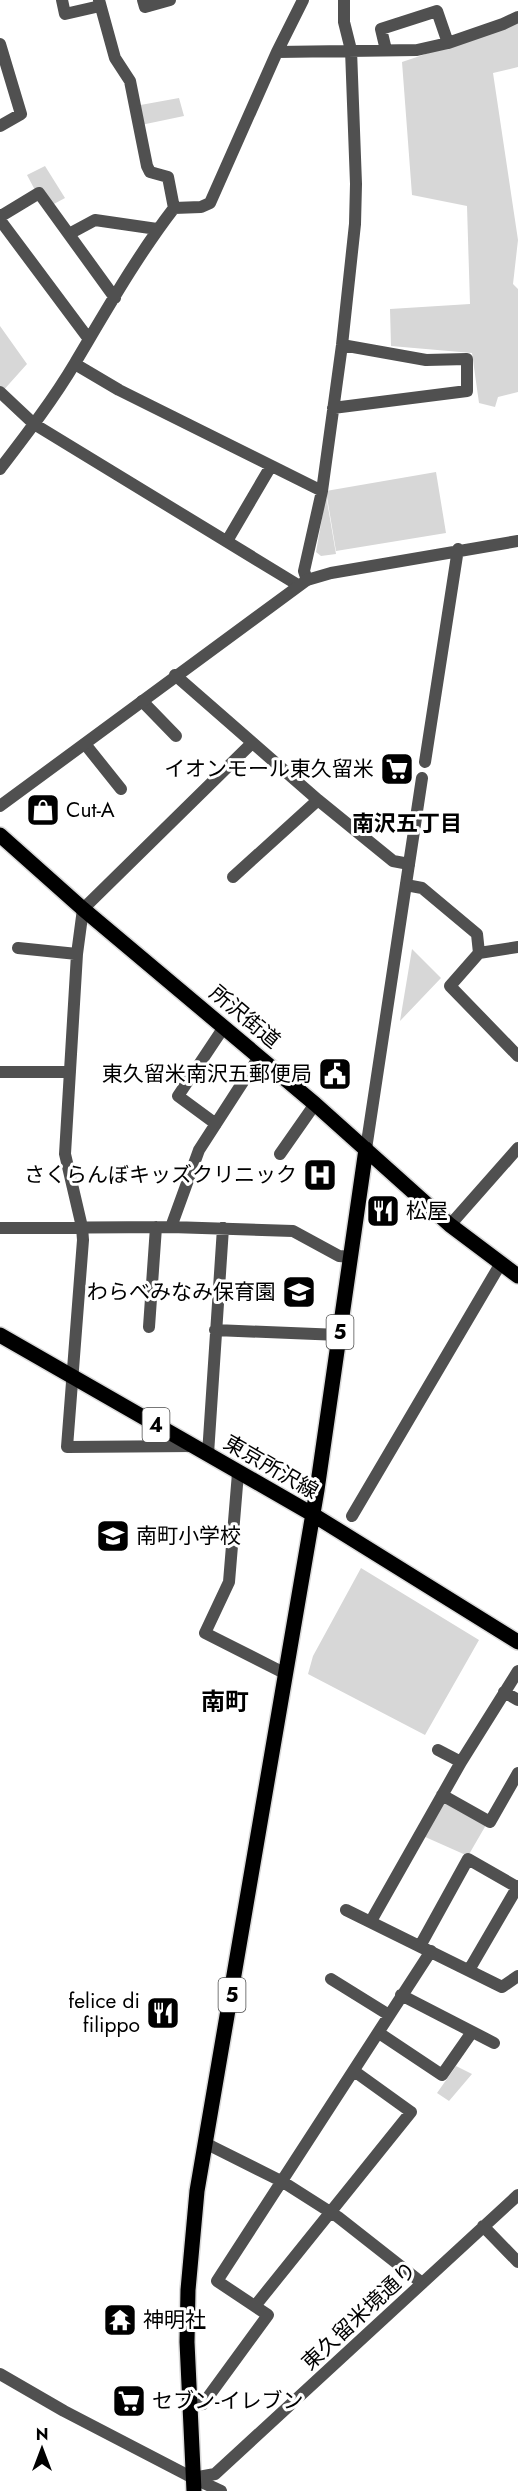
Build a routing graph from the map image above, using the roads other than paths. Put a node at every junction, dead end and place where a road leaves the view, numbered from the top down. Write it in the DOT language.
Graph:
graph roads {
  1 [pos="62,0"];
  2 [pos="143,0"];
  3 [pos="170,0"];
  4 [pos="303,0"];
  5 [pos="344,0"];
  6 [pos="100,3"];
  7 [pos="518,17"];
  8 [pos="448,43"];
  9 [pos="0,44"];
  10 [pos="351,50"];
  11 [pos="386,50"];
  12 [pos="277,51"];
  13 [pos="0,126"];
  14 [pos="174,208"];
  15 [pos="1,215"];
  16 [pos="158,229"];
  17 [pos="69,234"];
  18 [pos="115,298"];
  19 [pos="88,338"];
  20 [pos="342,345"];
  21 [pos="75,364"];
  22 [pos="0,392"];
  23 [pos="333,408"];
  24 [pos="34,424"];
  25 [pos="271,466"];
  26 [pos="0,469"];
  27 [pos="322,491"];
  28 [pos="518,541"];
  29 [pos="227,542"];
  30 [pos="458,549"];
  31 [pos="302,582"];
  32 [pos="176,675"];
  33 [pos="142,701"];
  34 [pos="176,736"];
  35 [pos="252,742"];
  36 [pos="85,744"];
  37 [pos="425,762"];
  38 [pos="422,778"];
  39 [pos="121,789"];
  40 [pos="318,800"];
  41 [pos="0,806"];
  42 [pos="0,835"];
  43 [pos="409,864"];
  44 [pos="233,877"];
  45 [pos="406,885"];
  46 [pos="83,909"];
  47 [pos="518,947"];
  48 [pos="18,948"];
  49 [pos="479,953"];
  50 [pos="77,954"];
  51 [pos="224,1027"];
  52 [pos="518,1056"];
  53 [pos="259,1057"];
  54 [pos="0,1072"];
  55 [pos="70,1072"];
  56 [pos="315,1104"];
  57 [pos="216,1124"];
  58 [pos="518,1148"];
  59 [pos="366,1149"];
  60 [pos="280,1154"];
  61 [pos="450,1225"];
  62 [pos="82,1227"];
  63 [pos="156,1227"];
  64 [pos="171,1227"];
  65 [pos="0,1228"];
  66 [pos="223,1228"];
  67 [pos="351,1257"];
  68 [pos="501,1263"];
  69 [pos="518,1276"];
  70 [pos="149,1327"];
  71 [pos="215,1330"];
  72 [pos="0,1335"];
  73 [pos="340,1335"];
  74 [pos="73,1377"];
  75 [pos="194,1446"];
  76 [pos="207,1454"];
  77 [pos="238,1473"];
  78 [pos="312,1514"];
  79 [pos="352,1516"];
  80 [pos="518,1642"];
  81 [pos="518,1671"];
  82 [pos="286,1674"];
  83 [pos="504,1692"];
  84 [pos="518,1700"];
  85 [pos="438,1750"];
  86 [pos="461,1762"];
  87 [pos="518,1773"];
  88 [pos="442,1795"];
  89 [pos="518,1887"];
  90 [pos="346,1910"];
  91 [pos="370,1922"];
  92 [pos="425,1949"];
  93 [pos="469,1970"];
  94 [pos="518,1976"];
  95 [pos="331,1979"];
  96 [pos="401,1995"];
  97 [pos="389,2015"];
  98 [pos="379,2032"];
  99 [pos="472,2032"];
  100 [pos="494,2043"];
  101 [pos="354,2071"];
  102 [pos="205,2143"];
  103 [pos="282,2182"];
  104 [pos="518,2195"];
  105 [pos="329,2212"];
  106 [pos="483,2226"];
  107 [pos="518,2262"];
  108 [pos="422,2283"];
  109 [pos="255,2307"];
  110 [pos="0,2374"];
  111 [pos="188,2406"];
  112 [pos="194,2484"];
  113 [pos="221,2491"];
  1 -- 6 [label="street"];
  2 -- 3 [label="street"];
  4 -- 12 [label="street"];
  5 -- 10 [label="street"];
  6 -- 14 [label="street"];
  7 -- 8 [label="street"];
  8 -- 11 [label="street"];
  8 -- 11 [label="street"];
  9 -- 13 [label="street"];
  10 -- 11 [label="street"];
  10 -- 12 [label="street"];
  10 -- 20 [label="street"];
  12 -- 14 [label="street"];
  14 -- 16 [label="street"];
  15 -- 17 [label="street"];
  15 -- 19 [label="street"];
  16 -- 17 [label="street"];
  16 -- 18 [label="street"];
  17 -- 18 [label="street"];
  18 -- 19 [label="street"];
  19 -- 21 [label="street"];
  20 -- 23 [label="street"];
  20 -- 23 [label="street"];
  21 -- 24 [label="street"];
  21 -- 25 [label="street"];
  22 -- 24 [label="street"];
  23 -- 27 [label="street"];
  24 -- 26 [label="street"];
  24 -- 29 [label="street"];
  25 -- 27 [label="street"];
  25 -- 29 [label="street"];
  27 -- 31 [label="street"];
  28 -- 30 [label="street"];
  29 -- 31 [label="street"];
  30 -- 31 [label="street"];
  30 -- 37 [label="street"];
  31 -- 32 [label="street"];
  32 -- 33 [label="street"];
  32 -- 35 [label="street"];
  33 -- 34 [label="street"];
  33 -- 36 [label="street"];
  35 -- 40 [label="street"];
  35 -- 46 [label="street"];
  36 -- 39 [label="street"];
  36 -- 41 [label="street"];
  38 -- 43 [label="street"];
  40 -- 43 [label="street"];
  40 -- 44 [label="street"];
  42 -- 46 [label="main road, 所沢街道"];
  43 -- 45 [label="street"];
  45 -- 49 [label="street"];
  45 -- 59 [label="street"];
  46 -- 50 [label="street"];
  46 -- 51 [label="main road, 所沢街道"];
  47 -- 49 [label="street"];
  48 -- 50 [label="street"];
  49 -- 52 [label="street"];
  50 -- 55 [label="street"];
  51 -- 53 [label="main road, 所沢街道"];
  51 -- 57 [label="street"];
  53 -- 56 [label="main road, 所沢街道"];
  53 -- 57 [label="street"];
  54 -- 55 [label="street"];
  55 -- 62 [label="street"];
  56 -- 59 [label="main road, 所沢街道"];
  56 -- 60 [label="street"];
  57 -- 64 [label="street"];
  58 -- 61 [label="street"];
  59 -- 61 [label="main road, 所沢街道"];
  59 -- 67 [label="main road, 5"];
  61 -- 68 [label="main road, 所沢街道"];
  62 -- 63 [label="street"];
  62 -- 65 [label="street"];
  62 -- 74 [label="street"];
  63 -- 64 [label="street"];
  63 -- 70 [label="street"];
  64 -- 66 [label="street"];
  66 -- 67 [label="street"];
  66 -- 71 [label="street"];
  67 -- 73 [label="main road, 5"];
  68 -- 69 [label="main road, 所沢街道"];
  68 -- 79 [label="street"];
  71 -- 73 [label="street"];
  71 -- 76 [label="street"];
  72 -- 74 [label="main road, 東京所沢線 / 4"];
  73 -- 78 [label="main road, 5"];
  74 -- 75 [label="main road, 東京所沢線 / 4"];
  74 -- 75 [label="street"];
  75 -- 76 [label="main road, 東京所沢線 / 4"];
  76 -- 77 [label="main road, 東京所沢線 / 4"];
  77 -- 78 [label="main road, 東京所沢線 / 4"];
  77 -- 82 [label="street"];
  78 -- 80 [label="main road, 東京所沢線 / 4"];
  78 -- 82 [label="main road, 5"];
  81 -- 83 [label="street"];
  82 -- 102 [label="main road, 5"];
  83 -- 84 [label="street"];
  83 -- 86 [label="street"];
  85 -- 86 [label="street"];
  86 -- 88 [label="street"];
  87 -- 88 [label="street"];
  88 -- 91 [label="street"];
  89 -- 92 [label="street"];
  89 -- 93 [label="street"];
  90 -- 91 [label="street"];
  91 -- 92 [label="street"];
  92 -- 93 [label="street"];
  92 -- 96 [label="street"];
  93 -- 94 [label="street"];
  95 -- 97 [label="street"];
  96 -- 97 [label="street"];
  96 -- 99 [label="street"];
  97 -- 98 [label="street"];
  98 -- 99 [label="street"];
  98 -- 101 [label="street"];
  99 -- 100 [label="street"];
  101 -- 103 [label="street"];
  101 -- 105 [label="street"];
  102 -- 103 [label="street"];
  102 -- 111 [label="main road, 5"];
  103 -- 105 [label="street"];
  103 -- 109 [label="street"];
  104 -- 106 [label="street, 東久留米境通り"];
  105 -- 108 [label="street"];
  105 -- 109 [label="street"];
  106 -- 107 [label="street"];
  106 -- 108 [label="street, 東久留米境通り"];
  108 -- 112 [label="street, 東久留米境通り"];
  109 -- 111 [label="street"];
  110 -- 112 [label="street"];
  111 -- 112 [label="main road, 5"];
  112 -- 113 [label="street"];
}
